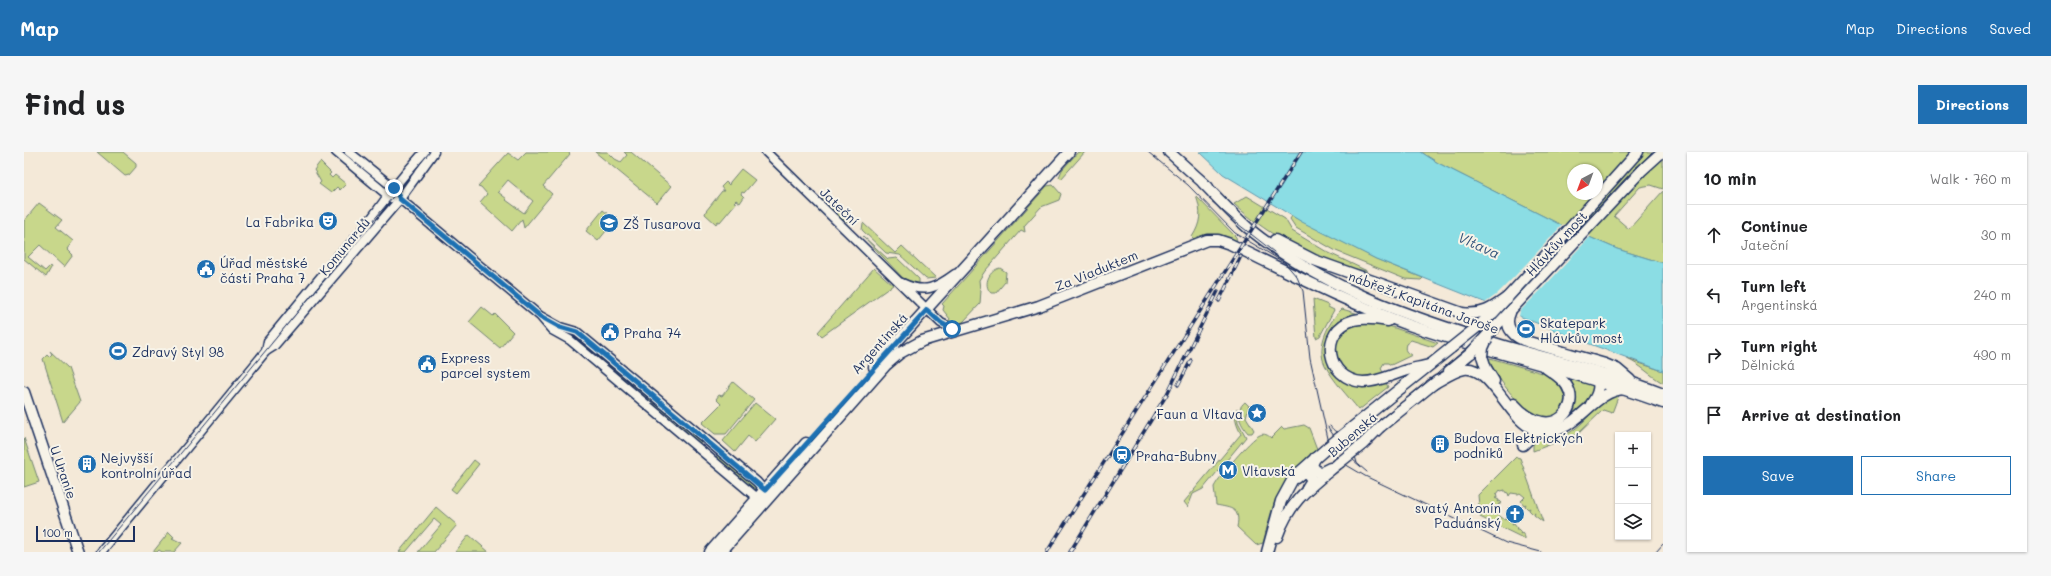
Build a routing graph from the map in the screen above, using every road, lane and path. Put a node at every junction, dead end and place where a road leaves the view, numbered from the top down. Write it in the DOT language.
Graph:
graph roads {
  1 [pos="336,152"];
  2 [pos="349,152"];
  3 [pos="424,152"];
  4 [pos="434,152"];
  5 [pos="766,152"];
  6 [pos="1069,152"];
  7 [pos="1169,152"];
  8 [pos="1662,152"];
  9 [pos="1636,155"];
  10 [pos="1203,183"];
  11 [pos="394,188"];
  12 [pos="388,196"];
  13 [pos="400,199"];
  14 [pos="1243,250"];
  15 [pos="968,264"];
  16 [pos="896,279"];
  17 [pos="1508,297"];
  18 [pos="927,310"];
  19 [pos="1510,312"];
  20 [pos="540,316"];
  21 [pos="1407,324"];
  22 [pos="1494,328"];
  23 [pos="956,330"];
  24 [pos="1451,348"];
  25 [pos="266,351"];
  26 [pos="1471,353"];
  27 [pos="1542,364"];
  28 [pos="1428,365"];
  29 [pos="1587,369"];
  30 [pos="1598,380"];
  31 [pos="1431,385"];
  32 [pos="1628,385"];
  33 [pos="1663,394"];
  34 [pos="25,396"];
  35 [pos="1663,403"];
  36 [pos="1581,414"];
  37 [pos="1541,431"];
  38 [pos="1523,445"];
  39 [pos="1315,458"];
  40 [pos="1326,472"];
  41 [pos="1289,485"];
  42 [pos="765,490"];
  43 [pos="1303,492"];
  44 [pos="763,501"];
  45 [pos="78,552"];
  46 [pos="101,552"];
  47 [pos="710,552"];
  48 [pos="721,552"];
  49 [pos="1267,552"];
  50 [pos="1271,552"];
  1 -- 12 [label="street"];
  2 -- 11 [label="street"];
  3 -- 11 [label="street, Komunardů"];
  4 -- 13 [label="street, Komunardů"];
  5 -- 16 [label="street, Jateční"];
  6 -- 15 [label="main road, Argentinská"];
  7 -- 10 [label="main road"];
  8 -- 19 [label="main road, Hlávkův most"];
  9 -- 17 [label="main road, Hlávkův most"];
  10 -- 17 [label="main road"];
  10 -- 29 [label="main road, nábřeží Kapitána Jaroše"];
  11 -- 12 [label="street, Komunardů"];
  11 -- 13 [label="street"];
  12 -- 13 [label="street"];
  12 -- 25 [label="street, Komunardů"];
  13 -- 20 [label="street"];
  13 -- 25 [label="street, Komunardů"];
  14 -- 21 [label="main road, nábřeží Kapitána Jaroše"];
  14 -- 23 [label="main road, Za Viaduktem"];
  15 -- 16 [label="street, Jateční"];
  15 -- 18 [label="main road, Argentinská"];
  16 -- 18 [label="street, Jateční"];
  17 -- 24 [label="main road, Hlávkův most, bridge"];
  18 -- 23 [label="street, Jateční"];
  18 -- 42 [label="main road, Argentinská"];
  19 -- 22 [label="main road, Hlávkův most"];
  19 -- 32 [label="main road"];
  20 -- 42 [label="street"];
  20 -- 44 [label="street"];
  21 -- 27 [label="main road, nábřeží Kapitána Jaroše"];
  21 -- 28 [label="main road"];
  22 -- 26 [label="main road, Hlávkův most, bridge"];
  22 -- 27 [label="main road, bridge"];
  23 -- 44 [label="main road, Argentinská"];
  24 -- 28 [label="main road, Bubenská"];
  25 -- 46 [label="street, Komunardů"];
  26 -- 31 [label="main road, Bubenská"];
  27 -- 30 [label="main road, nábřeží Kapitána Jaroše"];
  28 -- 39 [label="main road, Bubenská, bridge"];
  29 -- 30 [label="main road"];
  29 -- 32 [label="main road, nábřeží Kapitána Jaroše"];
  30 -- 32 [label="main road, nábřeží Kapitána Jaroše"];
  30 -- 36 [label="main road"];
  31 -- 37 [label="main road"];
  31 -- 40 [label="main road, Bubenská, bridge"];
  32 -- 33 [label="main road, nábřeží Kapitána Jaroše"];
  32 -- 35 [label="main road, nábřeží Kapitána Jaroše"];
  32 -- 36 [label="main road"];
  34 -- 45 [label="main road, U Uranie"];
  36 -- 37 [label="main road"];
  37 -- 38 [label="main road"];
  39 -- 40 [label="main road"];
  39 -- 41 [label="main road, Bubenská"];
  40 -- 43 [label="main road, Bubenská"];
  41 -- 43 [label="main road"];
  41 -- 49 [label="main road, Bubenská"];
  42 -- 44 [label="main road, Argentinská"];
  43 -- 50 [label="main road, Bubenská"];
  44 -- 47 [label="main road, Argentinská"];
  44 -- 48 [label="main road, Argentinská"];
}
